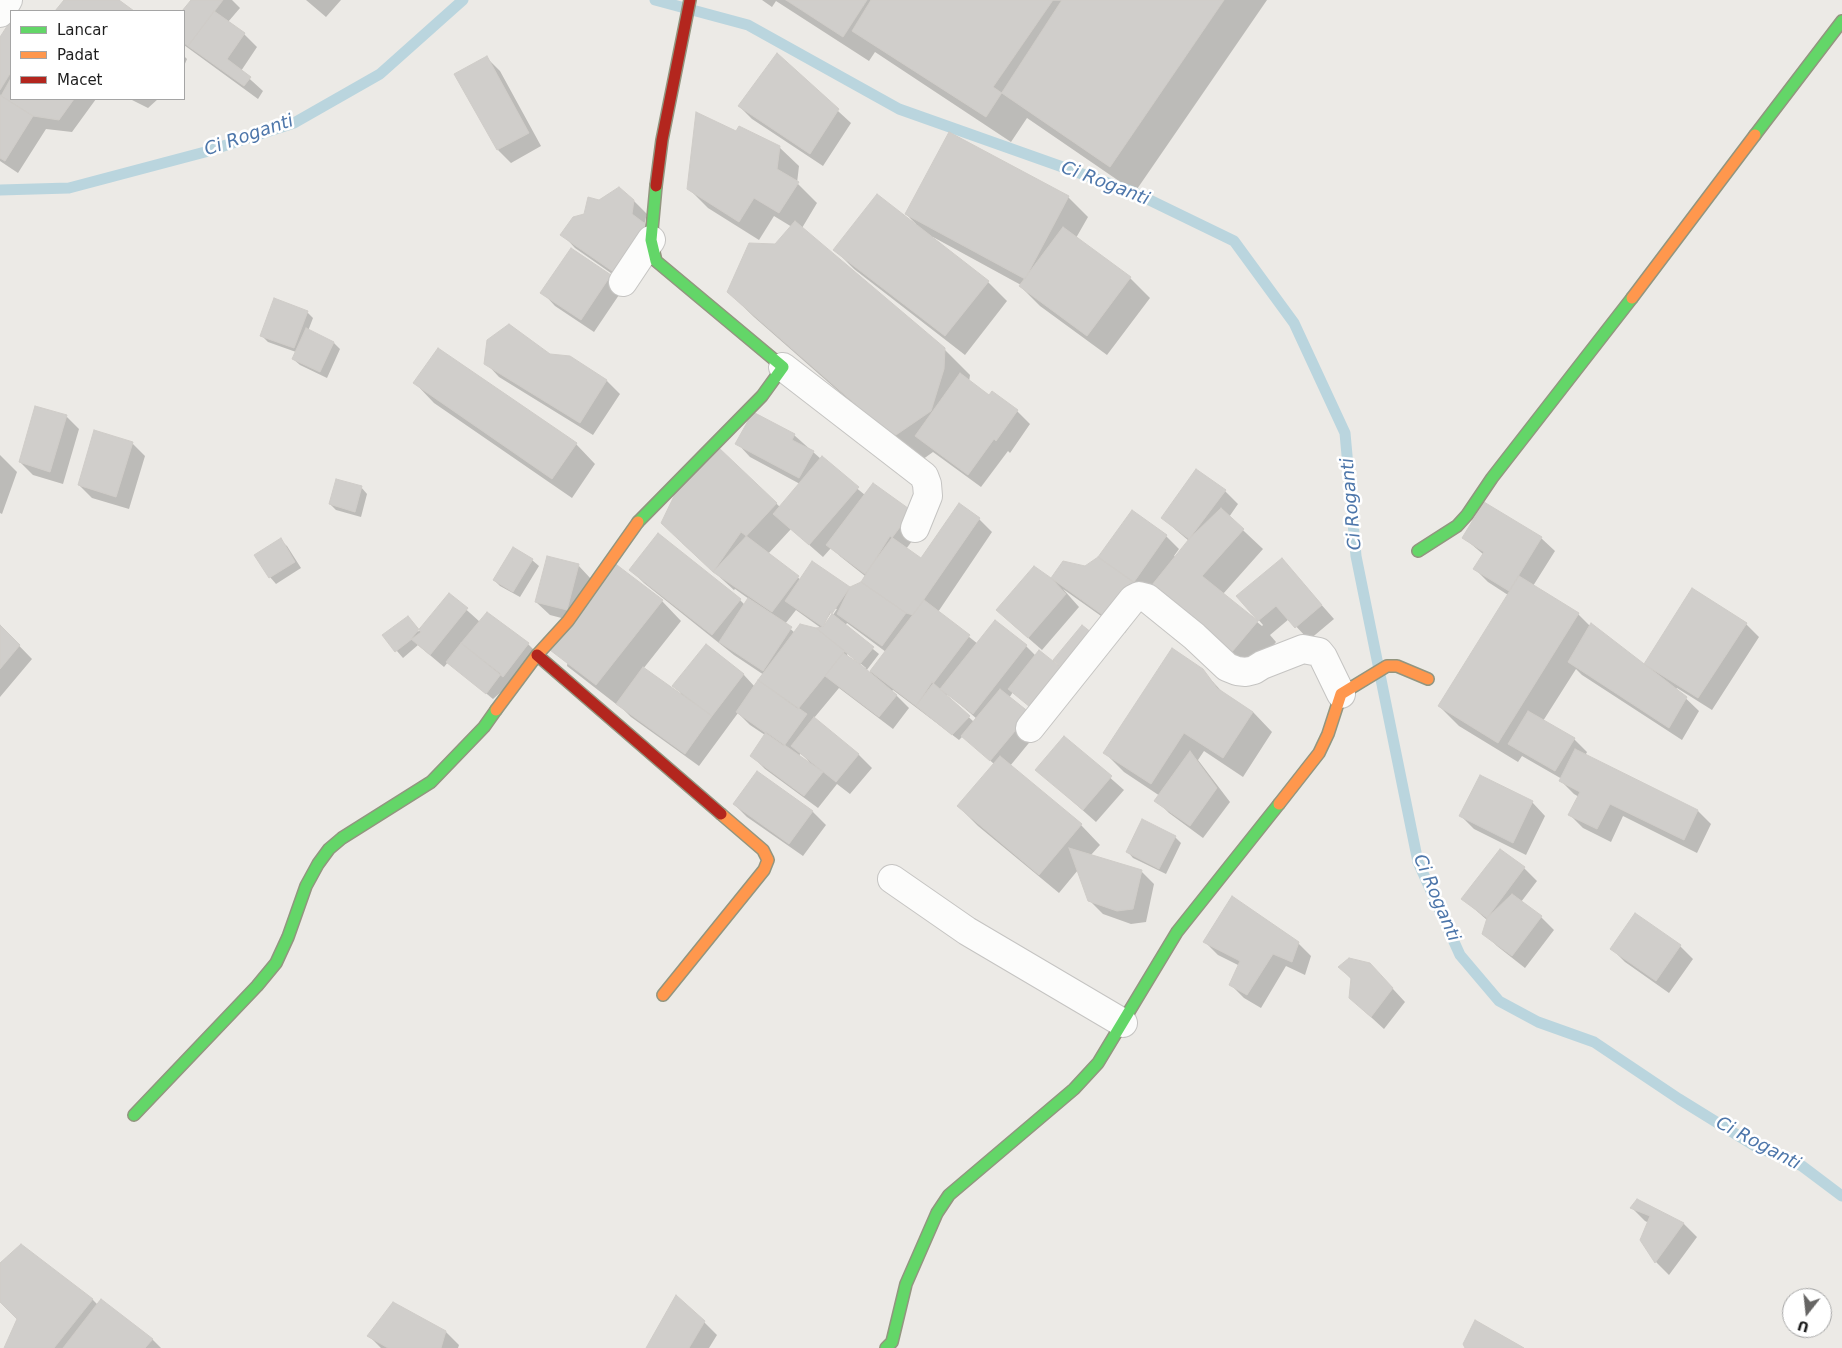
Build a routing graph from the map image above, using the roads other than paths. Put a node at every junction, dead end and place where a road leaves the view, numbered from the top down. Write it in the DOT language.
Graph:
graph roads {
  1 [pos="8,0"];
  2 [pos="690,0"];
  3 [pos="0,13"];
  4 [pos="1842,20"];
  5 [pos="651,240"];
  6 [pos="623,282"];
  7 [pos="783,367"];
  8 [pos="915,528"];
  9 [pos="1418,551"];
  10 [pos="537,655"];
  11 [pos="1428,679"];
  12 [pos="1352,687"];
  13 [pos="1030,728"];
  14 [pos="892,879"];
  15 [pos="662,994"];
  16 [pos="1123,1023"];
  17 [pos="134,1115"];
  18 [pos="886,1348"];
  1 -- 3 [label="street"];
  2 -- 5 [label="street"];
  4 -- 9 [label="street"];
  5 -- 6 [label="street"];
  5 -- 7 [label="street"];
  7 -- 8 [label="street"];
  7 -- 10 [label="street"];
  10 -- 15 [label="street"];
  10 -- 17 [label="street"];
  11 -- 12 [label="street"];
  12 -- 13 [label="street"];
  12 -- 16 [label="street"];
  14 -- 16 [label="street"];
  16 -- 18 [label="street"];
}
